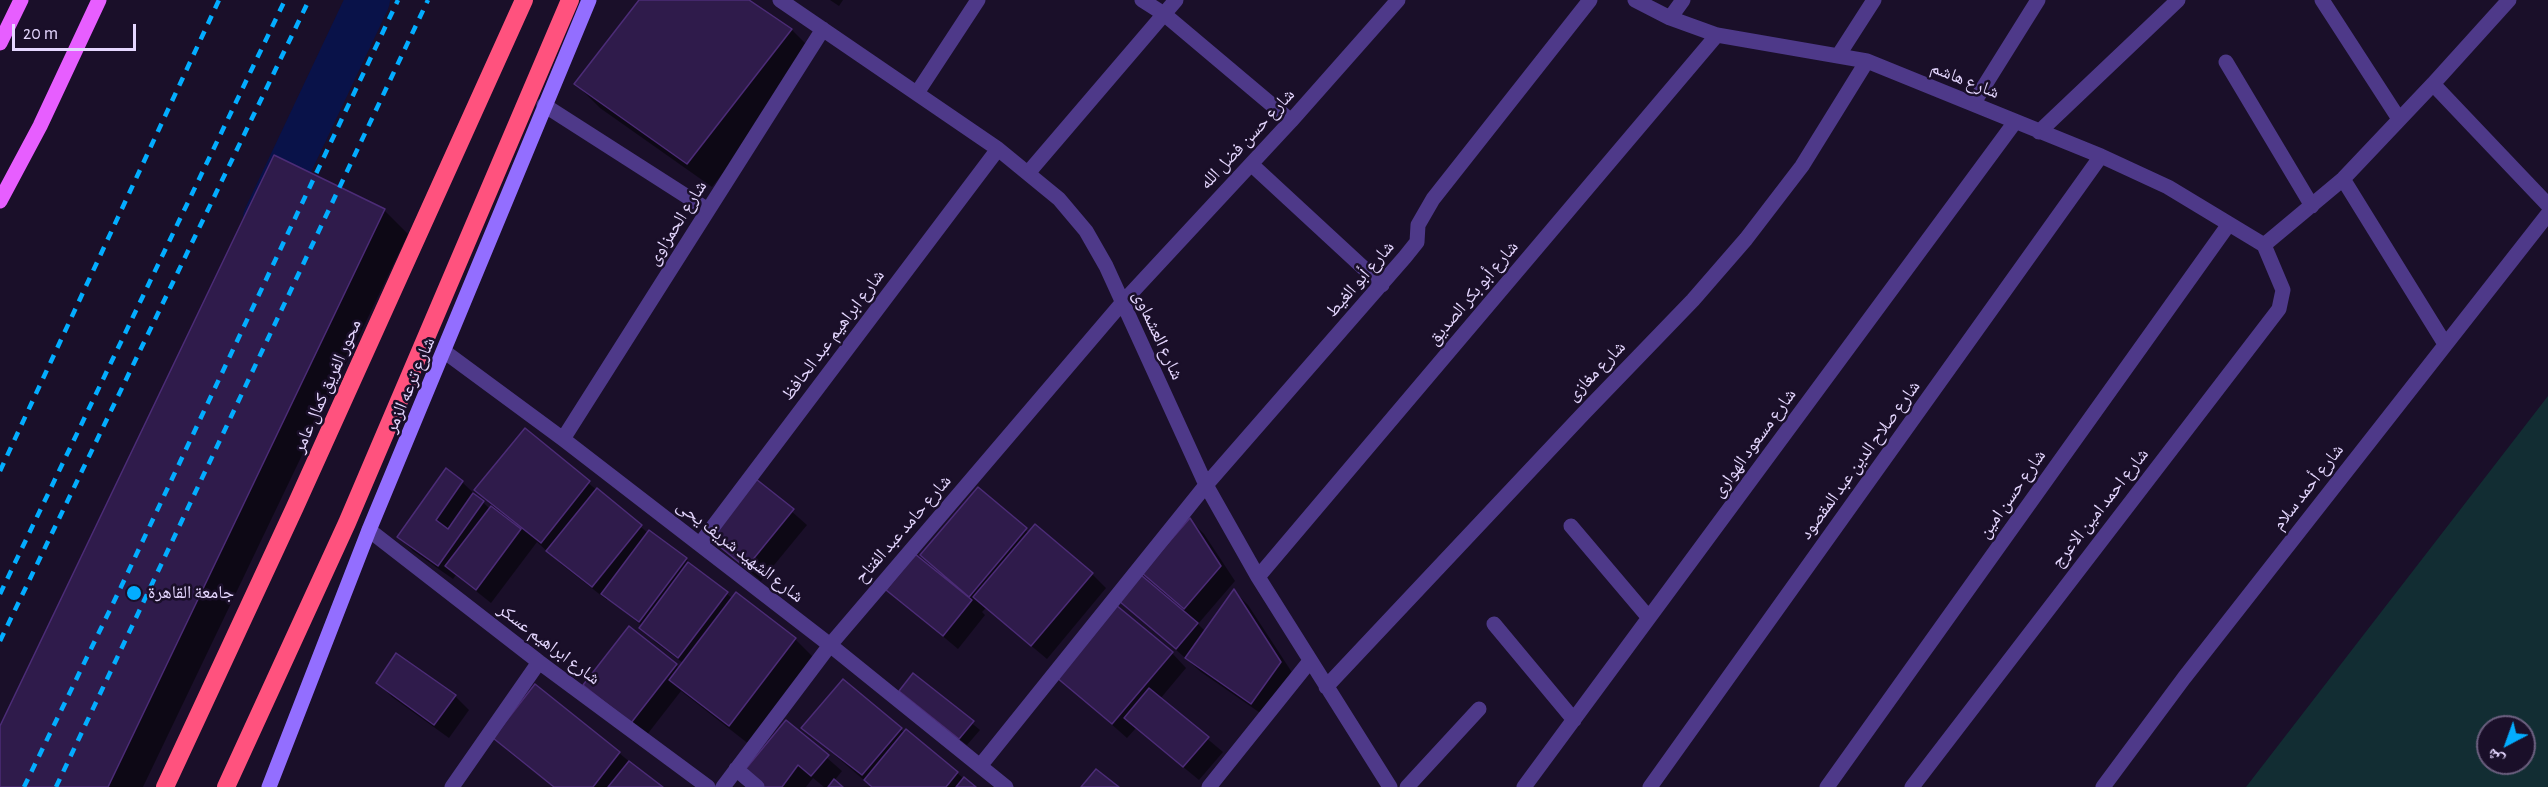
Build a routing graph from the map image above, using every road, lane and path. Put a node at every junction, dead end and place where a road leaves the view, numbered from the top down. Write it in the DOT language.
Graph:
graph roads {
  1 [pos="21,0"];
  2 [pos="99,0"];
  3 [pos="524,0"];
  4 [pos="570,0"];
  5 [pos="590,0"];
  6 [pos="781,0"];
  7 [pos="978,0"];
  8 [pos="1142,0"];
  9 [pos="1176,0"];
  10 [pos="1398,0"];
  11 [pos="1590,0"];
  12 [pos="1635,0"];
  13 [pos="1683,0"];
  14 [pos="1874,0"];
  15 [pos="2038,0"];
  16 [pos="2178,0"];
  17 [pos="2322,0"];
  18 [pos="2508,0"];
  19 [pos="1164,14"];
  20 [pos="1670,18"];
  21 [pos="823,29"];
  22 [pos="1717,35"];
  23 [pos="0,43"];
  24 [pos="1838,56"];
  25 [pos="1867,61"];
  26 [pos="2226,62"];
  27 [pos="2433,84"];
  28 [pos="917,93"];
  29 [pos="1972,104"];
  30 [pos="544,105"];
  31 [pos="2399,119"];
  32 [pos="1291,121"];
  33 [pos="2015,122"];
  34 [pos="2039,132"];
  35 [pos="998,149"];
  36 [pos="2100,156"];
  37 [pos="1251,164"];
  38 [pos="1029,173"];
  39 [pos="2343,179"];
  40 [pos="0,201"];
  41 [pos="2312,206"];
  42 [pos="2548,206"];
  43 [pos="708,210"];
  44 [pos="2548,214"];
  45 [pos="2229,224"];
  46 [pos="2264,245"];
  47 [pos="1382,285"];
  48 [pos="1122,303"];
  49 [pos="2445,344"];
  50 [pos="445,352"];
  51 [pos="563,439"];
  52 [pos="1206,485"];
  53 [pos="1571,526"];
  54 [pos="369,530"];
  55 [pos="700,544"];
  56 [pos="1258,577"];
  57 [pos="1649,618"];
  58 [pos="1494,624"];
  59 [pos="830,645"];
  60 [pos="1310,661"];
  61 [pos="539,662"];
  62 [pos="1326,687"];
  63 [pos="1479,709"];
  64 [pos="1574,720"];
  65 [pos="980,766"];
  66 [pos="736,769"];
  67 [pos="165,787"];
  68 [pos="226,787"];
  69 [pos="269,787"];
  70 [pos="452,787"];
  71 [pos="708,787"];
  72 [pos="723,787"];
  73 [pos="757,787"];
  74 [pos="1006,787"];
  75 [pos="1209,787"];
  76 [pos="1390,787"];
  77 [pos="1407,787"];
  78 [pos="1524,787"];
  79 [pos="1650,787"];
  80 [pos="1827,787"];
  81 [pos="1912,787"];
  82 [pos="2103,787"];
  1 -- 23 [label="main road"];
  2 -- 40 [label="main road"];
  3 -- 67 [label="highway, محور الفريق كمال عامر"];
  4 -- 68 [label="highway"];
  5 -- 30 [label="main road, شارع ترعه الزمر"];
  6 -- 21 [label="street, شارع العشماوى"];
  7 -- 28 [label="street"];
  8 -- 19 [label="street"];
  9 -- 19 [label="street"];
  10 -- 32 [label="street, شارع حسن فضل الله"];
  11 -- 47 [label="street, شارع أبو الغيط"];
  12 -- 20 [label="street, شارع هاشم"];
  13 -- 20 [label="street"];
  14 -- 24 [label="street"];
  15 -- 29 [label="street"];
  16 -- 34 [label="street"];
  17 -- 31 [label="street"];
  18 -- 27 [label="street"];
  19 -- 32 [label="street"];
  19 -- 38 [label="street"];
  20 -- 22 [label="street, شارع هاشم"];
  21 -- 28 [label="street, شارع العشماوى"];
  21 -- 43 [label="street, شارع الحمزاوى"];
  22 -- 24 [label="street, شارع هاشم"];
  22 -- 56 [label="street, شارع أبو بكر الصديق"];
  24 -- 25 [label="street, شارع هاشم"];
  25 -- 29 [label="street, شارع هاشم"];
  25 -- 62 [label="street, شارع مغازى"];
  26 -- 41 [label="street"];
  27 -- 31 [label="street"];
  27 -- 42 [label="street"];
  28 -- 35 [label="street, شارع العشماوى"];
  29 -- 33 [label="street, شارع هاشم"];
  30 -- 43 [label="street"];
  30 -- 50 [label="main road, شارع ترعه الزمر"];
  31 -- 39 [label="street"];
  32 -- 37 [label="street, شارع حسن فضل الله"];
  33 -- 34 [label="street, شارع هاشم"];
  33 -- 57 [label="street, شارع مسعود الهوارى"];
  34 -- 36 [label="street, شارع هاشم"];
  35 -- 38 [label="street, شارع العشماوى"];
  35 -- 55 [label="street, شارع ابراهيم عبد الحافظ"];
  36 -- 45 [label="street, شارع هاشم"];
  36 -- 79 [label="street, شارع صلاح الدين عبد المقصود"];
  37 -- 47 [label="street"];
  37 -- 48 [label="street, شارع حسن فضل الله"];
  38 -- 48 [label="street, شارع العشماوى"];
  39 -- 41 [label="street"];
  39 -- 49 [label="street"];
  41 -- 46 [label="street"];
  43 -- 51 [label="street, شارع الحمزاوى"];
  44 -- 49 [label="street, شارع أحمد سلام"];
  45 -- 46 [label="street, شارع هاشم"];
  45 -- 80 [label="street, شارع حسن امين"];
  46 -- 81 [label="street, شارع احمد امين الاعرج"];
  47 -- 52 [label="street, شارع أبو الغيط"];
  48 -- 52 [label="street, شارع العشماوى"];
  48 -- 59 [label="street, شارع حامد عبد الفتاح"];
  49 -- 82 [label="street, شارع أحمد سلام"];
  50 -- 51 [label="street, شارع الشهيد شريف يحى"];
  50 -- 54 [label="main road, شارع ترعه الزمر"];
  51 -- 55 [label="street, شارع الشهيد شريف يحى"];
  52 -- 56 [label="street, شارع العشماوى"];
  52 -- 65 [label="street, شارع أبو الغيط"];
  53 -- 57 [label="street"];
  54 -- 61 [label="street, شارع ابراهيم عسكر"];
  54 -- 69 [label="main road, شارع ترعه الزمر"];
  55 -- 59 [label="street, شارع الشهيد شريف يحى"];
  56 -- 60 [label="street, شارع العشماوى"];
  57 -- 64 [label="street, شارع مسعود الهوارى"];
  58 -- 64 [label="street"];
  59 -- 65 [label="street, شارع الشهيد شريف يحى"];
  59 -- 66 [label="street, شارع حامد عبد الفتاح"];
  60 -- 62 [label="street, شارع العشماوى"];
  60 -- 75 [label="street"];
  61 -- 70 [label="street"];
  61 -- 71 [label="street, شارع ابراهيم عسكر"];
  62 -- 76 [label="street, شارع العشماوى"];
  63 -- 77 [label="street"];
  64 -- 78 [label="street, شارع مسعود الهوارى"];
  65 -- 74 [label="street, شارع الشهيد شريف يحى"];
  66 -- 72 [label="street, شارع حامد عبد الفتاح"];
  66 -- 73 [label="street"];
}
